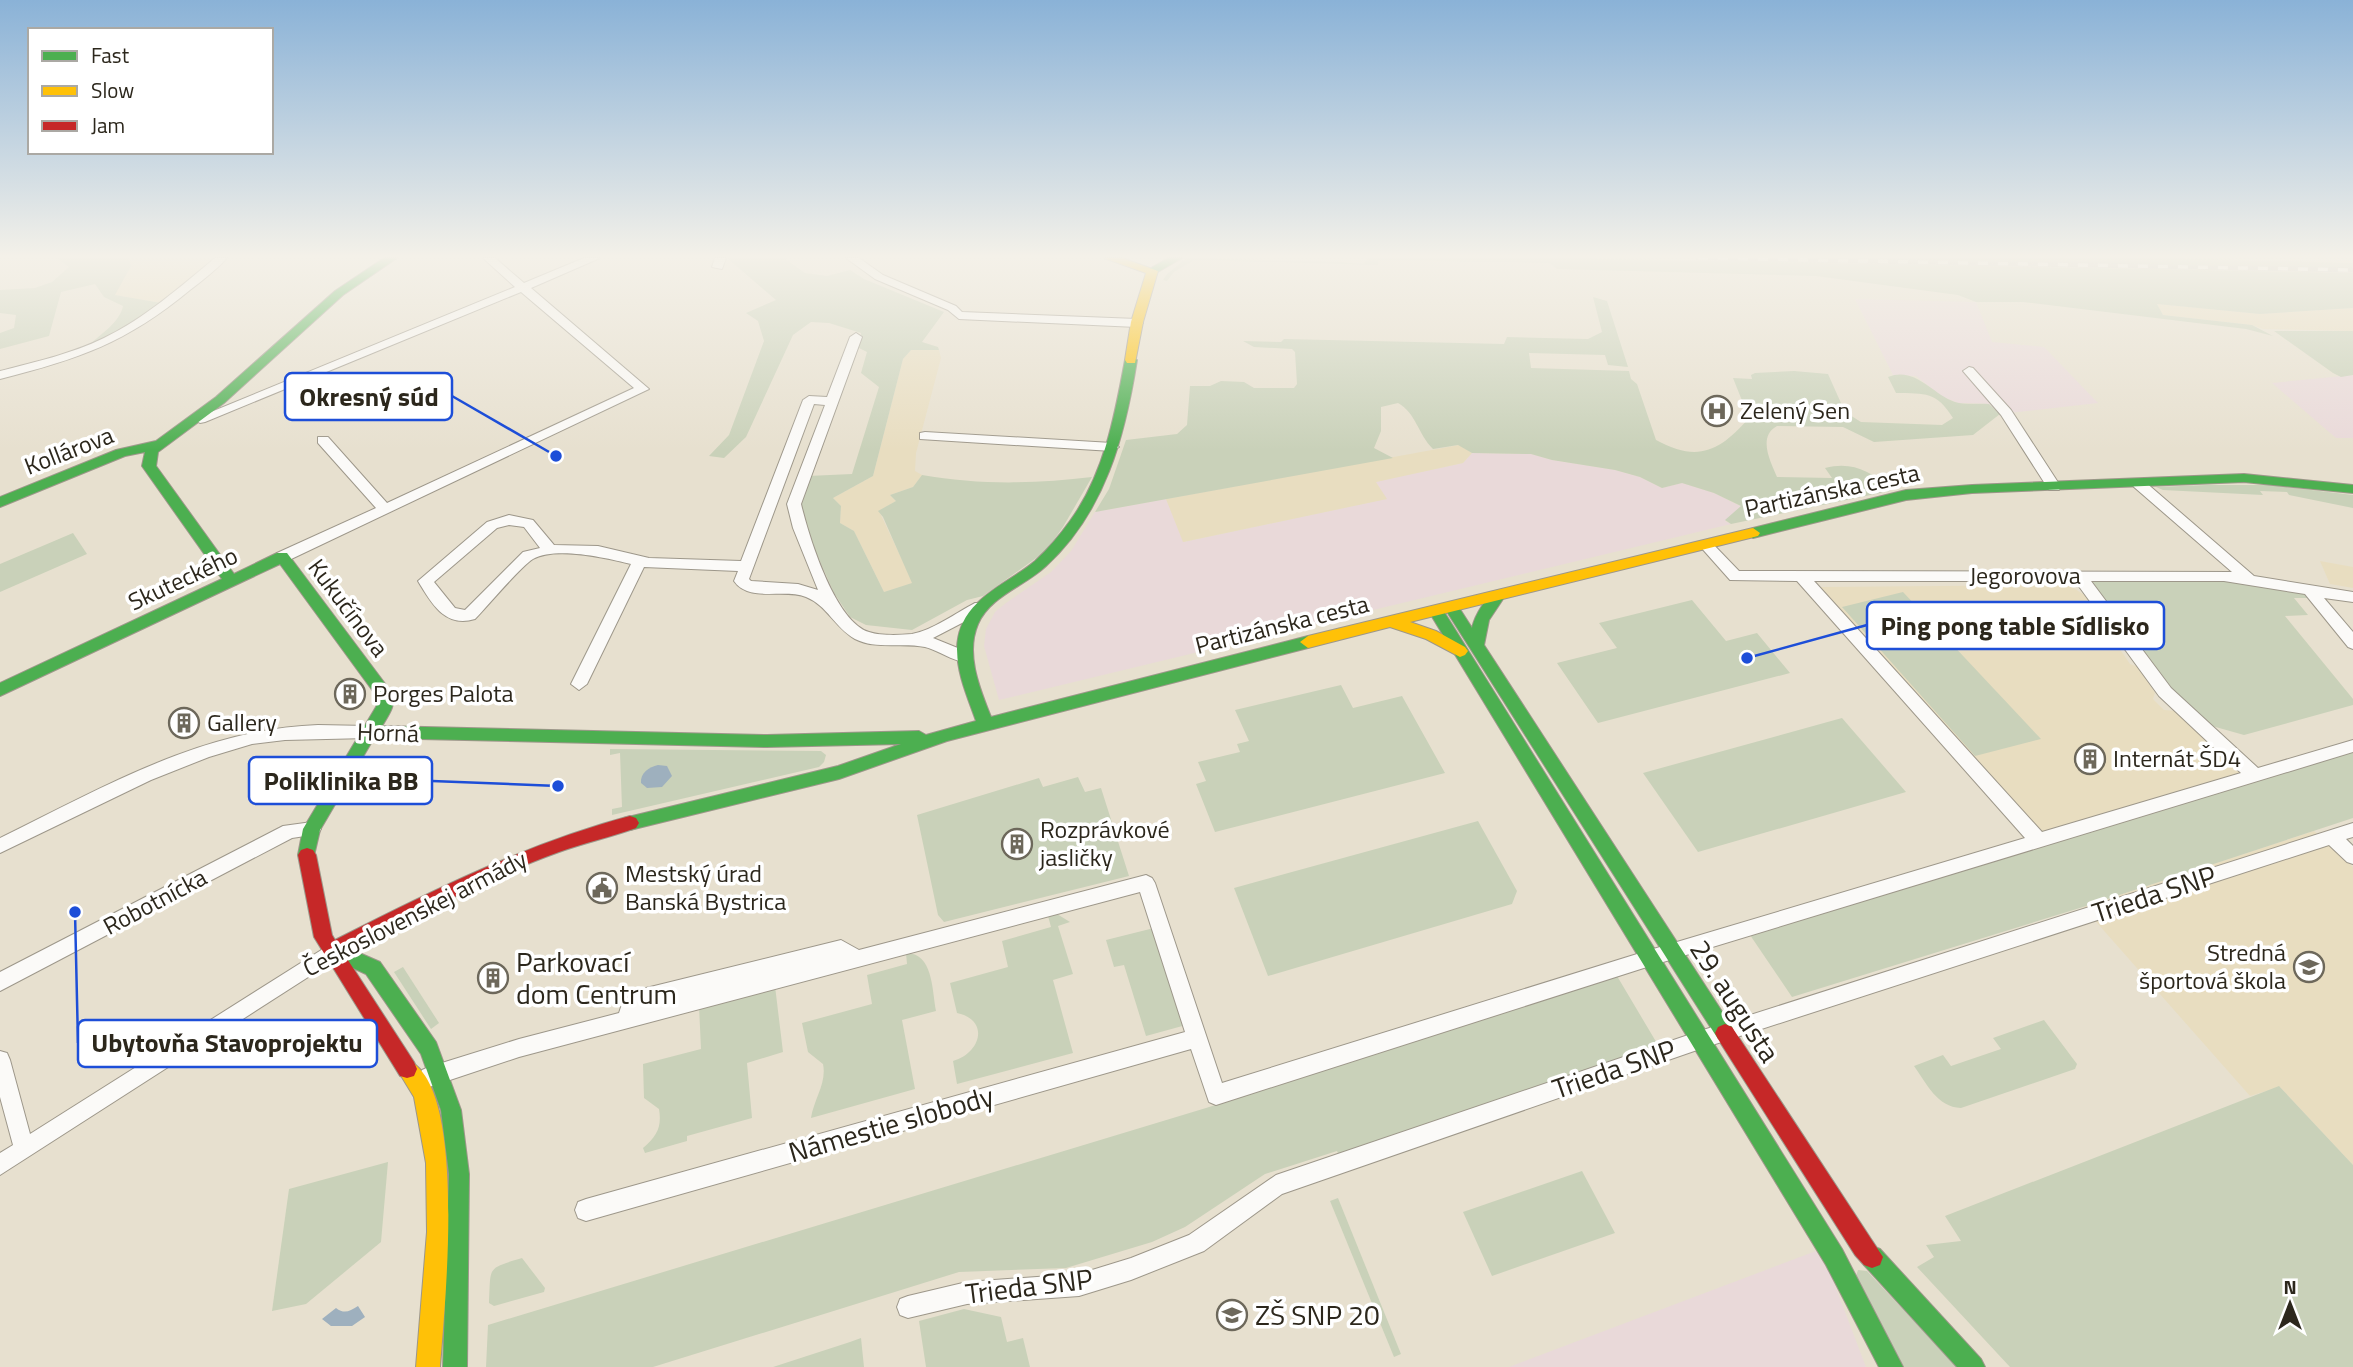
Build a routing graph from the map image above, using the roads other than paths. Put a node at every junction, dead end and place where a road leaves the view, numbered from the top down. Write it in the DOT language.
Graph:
graph roads {
  1 [pos="139,322"];
  2 [pos="307,322"];
  3 [pos="439,322"];
  4 [pos="562,322"];
  5 [pos="1020,322"];
  6 [pos="1137,322"];
  7 [pos="1136,327"];
  8 [pos="856,337"];
  9 [pos="1969,371"];
  10 [pos="0,375"];
  11 [pos="832,401"];
  12 [pos="194,421"];
  13 [pos="925,436"];
  14 [pos="323,440"];
  15 [pos="155,445"];
  16 [pos="1112,447"];
  17 [pos="2139,484"];
  18 [pos="2054,487"];
  19 [pos="2353,489"];
  20 [pos="0,502"];
  21 [pos="385,509"];
  22 [pos="1705,544"];
  23 [pos="550,550"];
  24 [pos="282,557"];
  25 [pos="640,561"];
  26 [pos="749,561"];
  27 [pos="1801,576"];
  28 [pos="2079,576"];
  29 [pos="2248,579"];
  30 [pos="230,581"];
  31 [pos="2308,589"];
  32 [pos="1498,596"];
  33 [pos="2353,597"];
  34 [pos="832,605"];
  35 [pos="980,607"];
  36 [pos="1443,609"];
  37 [pos="1391,622"];
  38 [pos="910,639"];
  39 [pos="2353,643"];
  40 [pos="1468,649"];
  41 [pos="965,657"];
  42 [pos="579,684"];
  43 [pos="0,690"];
  44 [pos="985,724"];
  45 [pos="368,732"];
  46 [pos="945,736"];
  47 [pos="799,741"];
  48 [pos="2353,746"];
  49 [pos="872,760"];
  50 [pos="2254,775"];
  51 [pos="312,829"];
  52 [pos="2353,830"];
  53 [pos="2332,837"];
  54 [pos="2039,841"];
  55 [pos="0,846"];
  56 [pos="2353,857"];
  57 [pos="385,925"];
  58 [pos="334,950"];
  59 [pos="1673,952"];
  60 [pos="1650,958"];
  61 [pos="373,968"];
  62 [pos="0,982"];
  63 [pos="1724,1032"];
  64 [pos="1197,1038"];
  65 [pos="1700,1040"];
  66 [pos="0,1060"];
  67 [pos="439,1074"];
  68 [pos="415,1080"];
  69 [pos="24,1149"];
  70 [pos="0,1165"];
  71 [pos="586,1210"];
  72 [pos="908,1307"];
  73 [pos="428,1367"];
  74 [pos="454,1367"];
  75 [pos="1891,1367"];
  76 [pos="1973,1367"];
  1 -- 10 [label="street"];
  2 -- 12 [label="main road, Kollárova"];
  3 -- 12 [label="street"];
  4 -- 21 [label="street, Skuteckého"];
  5 -- 7 [label="street"];
  6 -- 7 [label="main road"];
  7 -- 16 [label="main road"];
  8 -- 11 [label="street"];
  9 -- 18 [label="street"];
  11 -- 26 [label="street"];
  11 -- 34 [label="street"];
  12 -- 15 [label="main road, Kollárova"];
  13 -- 16 [label="street"];
  14 -- 21 [label="street"];
  15 -- 20 [label="main road, Kollárova"];
  15 -- 30 [label="main road"];
  16 -- 35 [label="main road"];
  17 -- 18 [label="main road, Partizánska cesta"];
  17 -- 19 [label="main road, Partizánska cesta"];
  17 -- 29 [label="street"];
  18 -- 22 [label="main road, Partizánska cesta"];
  21 -- 24 [label="street, Skuteckého"];
  22 -- 27 [label="street"];
  22 -- 32 [label="main road, Partizánska cesta"];
  23 -- 23 [label="street"];
  23 -- 25 [label="street"];
  24 -- 30 [label="main road, Skuteckého"];
  24 -- 45 [label="main road, Kukučínova"];
  25 -- 26 [label="street"];
  25 -- 42 [label="street"];
  26 -- 34 [label="street"];
  27 -- 28 [label="street, Jegorovova"];
  27 -- 54 [label="street"];
  28 -- 29 [label="street, Jegorovova"];
  28 -- 50 [label="street"];
  29 -- 31 [label="street, Jegorovova"];
  30 -- 43 [label="main road, Skuteckého"];
  31 -- 33 [label="street, Jegorovova"];
  31 -- 39 [label="street"];
  32 -- 36 [label="main road, Partizánska cesta"];
  32 -- 40 [label="main road"];
  34 -- 38 [label="street"];
  35 -- 38 [label="street"];
  35 -- 41 [label="main road"];
  36 -- 37 [label="main road, Partizánska cesta"];
  36 -- 40 [label="main road, 29. augusta"];
  37 -- 40 [label="main road, 29. augusta"];
  37 -- 44 [label="main road, Partizánska cesta"];
  38 -- 41 [label="street"];
  40 -- 59 [label="main road, 29. augusta"];
  40 -- 60 [label="main road, 29. augusta"];
  41 -- 44 [label="main road"];
  44 -- 46 [label="main road, Partizánska cesta"];
  45 -- 47 [label="main road, Horná"];
  45 -- 51 [label="main road, Kukučínova"];
  45 -- 55 [label="street, Horná"];
  46 -- 47 [label="main road, Horná"];
  46 -- 49 [label="main road, Partizánska cesta"];
  47 -- 49 [label="main road, Horná"];
  48 -- 50 [label="street"];
  49 -- 57 [label="main road, Československej armády"];
  50 -- 54 [label="street"];
  51 -- 58 [label="main road, Kukučínova"];
  51 -- 62 [label="street, Robotnícka"];
  52 -- 53 [label="street, Trieda SNP"];
  53 -- 56 [label="street"];
  53 -- 63 [label="street, Trieda SNP"];
  54 -- 59 [label="street"];
  57 -- 58 [label="main road, Československej armády"];
  57 -- 61 [label="main road"];
  58 -- 61 [label="main road"];
  58 -- 68 [label="main road"];
  58 -- 69 [label="street, Československej armády"];
  59 -- 60 [label="street"];
  59 -- 63 [label="main road, 29. augusta"];
  60 -- 64 [label="street"];
  60 -- 65 [label="main road, 29. augusta"];
  61 -- 67 [label="main road"];
  63 -- 65 [label="street, Trieda SNP"];
  63 -- 76 [label="main road, 29. augusta"];
  64 -- 67 [label="street"];
  64 -- 71 [label="street, Námestie slobody"];
  65 -- 72 [label="street, Trieda SNP"];
  65 -- 75 [label="main road, 29. augusta"];
  66 -- 69 [label="street"];
  67 -- 68 [label="street"];
  67 -- 74 [label="main road"];
  68 -- 73 [label="main road"];
  69 -- 70 [label="street, Československej armády"];
}
